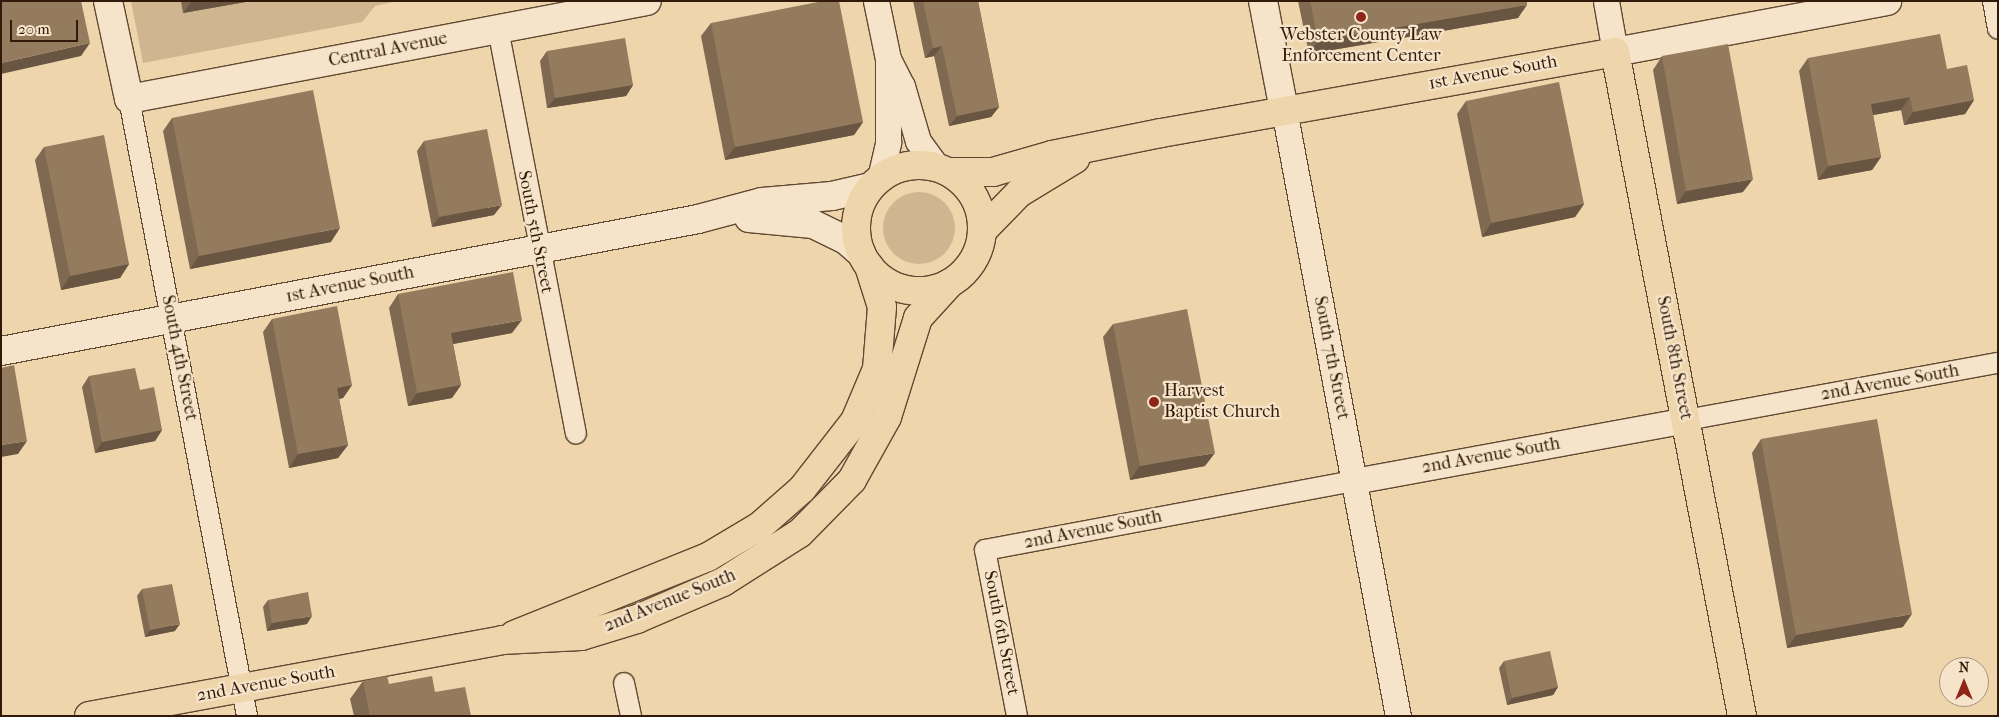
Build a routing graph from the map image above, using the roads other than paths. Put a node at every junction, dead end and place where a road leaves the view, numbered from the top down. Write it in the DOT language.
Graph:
graph roads {
  1 [pos="108,1"];
  2 [pos="647,1"];
  3 [pos="876,1"];
  4 [pos="1264,1"];
  5 [pos="1606,1"];
  6 [pos="1887,1"];
  7 [pos="1993,1"];
  8 [pos="498,29"];
  9 [pos="1998,30"];
  10 [pos="1615,52"];
  11 [pos="888,60"];
  12 [pos="129,99"];
  13 [pos="1284,110"];
  14 [pos="1099,147"];
  15 [pos="943,169"];
  16 [pos="875,182"];
  17 [pos="698,218"];
  18 [pos="983,230"];
  19 [pos="538,249"];
  20 [pos="865,260"];
  21 [pos="950,283"];
  22 [pos="171,318"];
  23 [pos="1,351"];
  24 [pos="1998,363"];
  25 [pos="1686,420"];
  26 [pos="576,434"];
  27 [pos="1354,481"];
  28 [pos="985,550"];
  29 [pos="502,640"];
  30 [pos="624,683"];
  31 [pos="242,689"];
  32 [pos="90,716"];
  33 [pos="247,716"];
  34 [pos="631,716"];
  35 [pos="1017,716"];
  36 [pos="1398,716"];
  37 [pos="1742,716"];
  1 -- 12 [label="main road, South 4th Street"];
  2 -- 8 [label="main road, Central Avenue"];
  3 -- 11 [label="street"];
  4 -- 13 [label="main road, South 7th Street"];
  5 -- 10 [label="street, South 8th Street"];
  6 -- 10 [label="main road, 1st Avenue South"];
  7 -- 9 [label="street"];
  8 -- 12 [label="main road, Central Avenue"];
  8 -- 19 [label="street, South 5th Street"];
  10 -- 13 [label="main road, 1st Avenue South"];
  10 -- 25 [label="main road, South 8th Street"];
  11 -- 15 [label="street"];
  11 -- 16 [label="street"];
  12 -- 22 [label="street, South 4th Street"];
  13 -- 14 [label="main road, 1st Avenue South"];
  13 -- 27 [label="street, South 7th Street"];
  14 -- 15 [label="main road, 1st Avenue South"];
  14 -- 18 [label="main road, 1st Avenue South"];
  15 -- 16 [label="main road, 1st Avenue South"];
  15 -- 18 [label="main road"];
  16 -- 17 [label="main road, 1st Avenue South"];
  16 -- 20 [label="main road"];
  17 -- 19 [label="main road, 1st Avenue South"];
  17 -- 20 [label="main road, 1st Avenue South"];
  18 -- 21 [label="main road, 1st Avenue South"];
  19 -- 22 [label="main road, 1st Avenue South"];
  19 -- 26 [label="street, South 5th Street"];
  20 -- 21 [label="main road, 1st Avenue South"];
  20 -- 29 [label="main road, 2nd Avenue South"];
  21 -- 29 [label="main road, 2nd Avenue South"];
  22 -- 23 [label="main road, 1st Avenue South"];
  22 -- 31 [label="street, South 4th Street"];
  24 -- 25 [label="street, 2nd Avenue South"];
  25 -- 27 [label="street, 2nd Avenue South"];
  25 -- 37 [label="main road, South 8th Street"];
  27 -- 28 [label="street, 2nd Avenue South"];
  27 -- 36 [label="street, South 7th Street"];
  28 -- 35 [label="street, South 6th Street"];
  29 -- 31 [label="main road, 2nd Avenue South"];
  30 -- 34 [label="street"];
  31 -- 32 [label="main road, 2nd Avenue South"];
  31 -- 33 [label="street, South 4th Street"];
}
